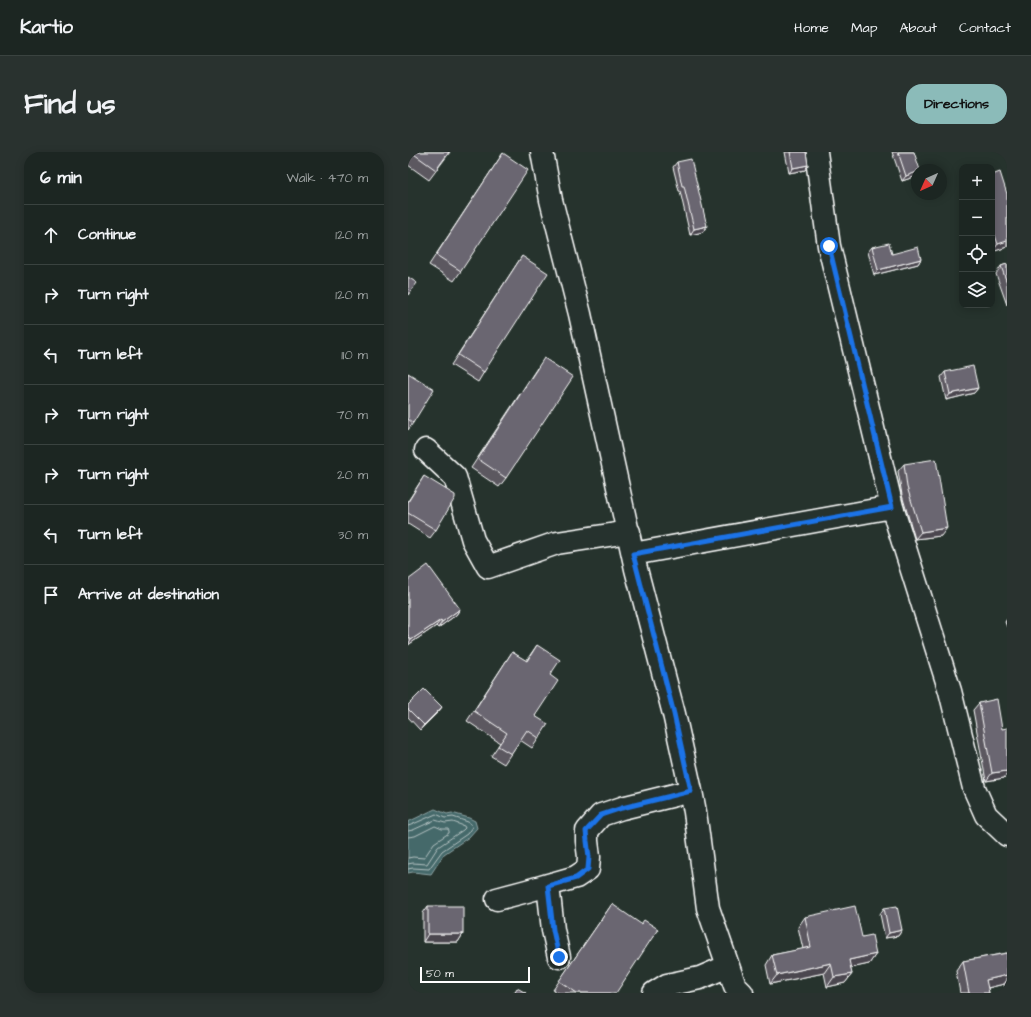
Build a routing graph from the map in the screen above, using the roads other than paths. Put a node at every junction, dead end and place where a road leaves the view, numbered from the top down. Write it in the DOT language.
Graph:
graph roads {
  1 [pos="542,152"];
  2 [pos="816,152"];
  3 [pos="426,450"];
  4 [pos="892,507"];
  5 [pos="628,532"];
  6 [pos="633,554"];
  7 [pos="691,791"];
  8 [pos="1007,835"];
  9 [pos="548,886"];
  10 [pos="497,899"];
  11 [pos="559,957"];
  12 [pos="728,966"];
  13 [pos="654,993"];
  14 [pos="742,993"];
  1 -- 5 [label="lane"];
  2 -- 4 [label="lane"];
  3 -- 5 [label="lane"];
  4 -- 6 [label="lane"];
  4 -- 8 [label="lane"];
  5 -- 6 [label="lane"];
  6 -- 7 [label="lane"];
  7 -- 9 [label="lane"];
  7 -- 12 [label="lane"];
  9 -- 10 [label="lane"];
  9 -- 11 [label="lane"];
  12 -- 13 [label="lane"];
  12 -- 14 [label="lane"];
}
